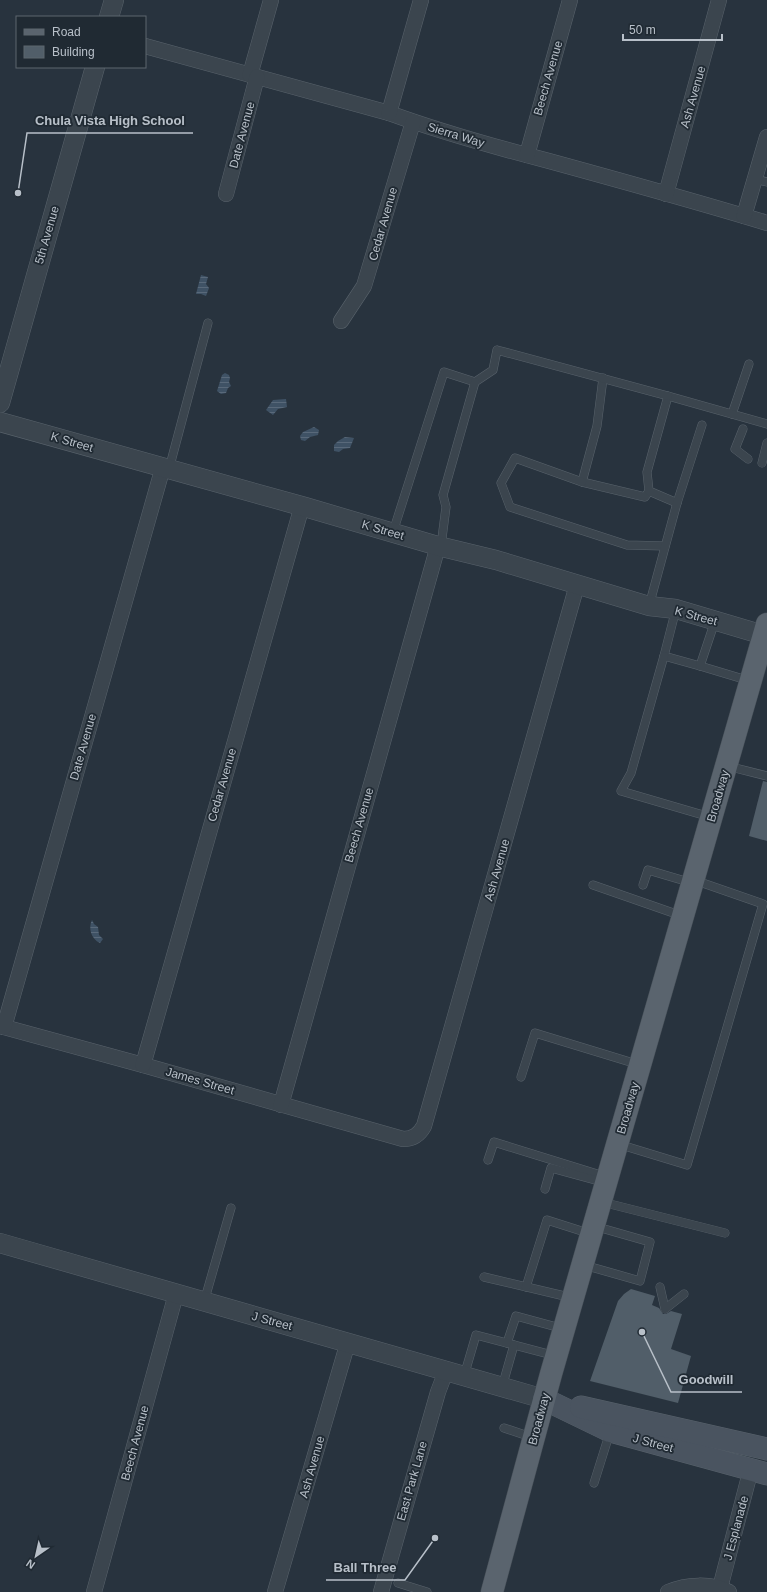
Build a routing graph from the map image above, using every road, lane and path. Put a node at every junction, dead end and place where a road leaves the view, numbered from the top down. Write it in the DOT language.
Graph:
graph roads {
  1 [pos="114,0"];
  2 [pos="271,0"];
  3 [pos="421,0"];
  4 [pos="570,0"];
  5 [pos="720,0"];
  6 [pos="109,16"];
  7 [pos="146,46"];
  8 [pos="95,68"];
  9 [pos="254,76"];
  10 [pos="389,113"];
  11 [pos="413,122"];
  12 [pos="767,137"];
  13 [pos="527,155"];
  14 [pos="761,181"];
  15 [pos="226,194"];
  16 [pos="666,194"];
  17 [pos="744,216"];
  18 [pos="767,223"];
  19 [pos="341,321"];
  20 [pos="208,323"];
  21 [pos="749,364"];
  22 [pos="603,378"];
  23 [pos="475,382"];
  24 [pos="668,396"];
  25 [pos="0,403"];
  26 [pos="732,414"];
  27 [pos="0,422"];
  28 [pos="767,424"];
  29 [pos="702,425"];
  30 [pos="743,429"];
  31 [pos="767,443"];
  32 [pos="748,459"];
  33 [pos="762,463"];
  34 [pos="166,468"];
  35 [pos="582,482"];
  36 [pos="649,490"];
  37 [pos="677,503"];
  38 [pos="302,506"];
  39 [pos="393,532"];
  40 [pos="439,546"];
  41 [pos="665,546"];
  42 [pos="577,585"];
  43 [pos="649,606"];
  44 [pos="676,610"];
  45 [pos="715,621"];
  46 [pos="766,632"];
  47 [pos="664,656"];
  48 [pos="700,666"];
  49 [pos="750,682"];
  50 [pos="726,766"];
  51 [pos="767,776"];
  52 [pos="712,817"];
  53 [pos="693,882"];
  54 [pos="592,885"];
  55 [pos="643,885"];
  56 [pos="683,916"];
  57 [pos="2,1027"];
  58 [pos="143,1065"];
  59 [pos="640,1065"];
  60 [pos="521,1077"];
  61 [pos="282,1105"];
  62 [pos="399,1138"];
  63 [pos="618,1144"];
  64 [pos="488,1160"];
  65 [pos="605,1187"];
  66 [pos="545,1189"];
  67 [pos="230,1208"];
  68 [pos="593,1230"];
  69 [pos="725,1233"];
  70 [pos="0,1243"];
  71 [pos="583,1265"];
  72 [pos="484,1277"];
  73 [pos="526,1287"];
  74 [pos="660,1287"];
  75 [pos="176,1294"];
  76 [pos="684,1294"];
  77 [pos="574,1298"];
  78 [pos="204,1302"];
  79 [pos="565,1329"];
  80 [pos="348,1342"];
  81 [pos="511,1344"];
  82 [pos="557,1357"];
  83 [pos="446,1371"];
  84 [pos="464,1376"];
  85 [pos="502,1387"];
  86 [pos="544,1399"];
  87 [pos="504,1428"];
  88 [pos="610,1431"];
  89 [pos="534,1438"];
  90 [pos="767,1449"];
  91 [pos="759,1471"];
  92 [pos="594,1483"];
  93 [pos="398,1583"];
  94 [pos="725,1590"];
  95 [pos="94,1592"];
  96 [pos="275,1592"];
  97 [pos="381,1592"];
  98 [pos="427,1592"];
  99 [pos="492,1592"];
  100 [pos="668,1592"];
  1 -- 6 [label="street"];
  2 -- 9 [label="street, Date Avenue"];
  3 -- 10 [label="street"];
  4 -- 13 [label="street, Beech Avenue"];
  5 -- 16 [label="street, Ash Avenue"];
  7 -- 9 [label="street, Sierra Way"];
  8 -- 25 [label="street, 5th Avenue"];
  9 -- 10 [label="street, Sierra Way"];
  9 -- 15 [label="street, Date Avenue"];
  10 -- 11 [label="street, Sierra Way"];
  11 -- 13 [label="street, Sierra Way"];
  11 -- 19 [label="street, Cedar Avenue"];
  12 -- 14 [label="street"];
  13 -- 16 [label="street, Sierra Way"];
  14 -- 17 [label="street"];
  16 -- 17 [label="street, Sierra Way"];
  17 -- 18 [label="street, Sierra Way"];
  20 -- 34 [label="lane"];
  21 -- 26 [label="lane"];
  22 -- 23 [label="lane"];
  22 -- 24 [label="lane"];
  22 -- 35 [label="lane"];
  23 -- 39 [label="lane"];
  23 -- 40 [label="lane"];
  24 -- 26 [label="lane"];
  24 -- 36 [label="lane"];
  26 -- 28 [label="lane"];
  27 -- 34 [label="street, K Street"];
  29 -- 37 [label="lane"];
  30 -- 32 [label="lane"];
  31 -- 33 [label="lane"];
  34 -- 38 [label="street, K Street"];
  34 -- 57 [label="street, Date Avenue"];
  35 -- 36 [label="lane"];
  35 -- 41 [label="lane"];
  36 -- 37 [label="lane"];
  37 -- 41 [label="lane"];
  38 -- 39 [label="street, K Street"];
  38 -- 58 [label="street, Cedar Avenue"];
  39 -- 40 [label="street, K Street"];
  40 -- 42 [label="street, K Street"];
  40 -- 61 [label="street, Beech Avenue"];
  41 -- 43 [label="lane"];
  42 -- 43 [label="street, K Street"];
  42 -- 62 [label="street, Ash Avenue"];
  43 -- 44 [label="street, K Street"];
  44 -- 45 [label="street, K Street"];
  44 -- 47 [label="lane"];
  45 -- 46 [label="street, K Street"];
  45 -- 48 [label="lane"];
  46 -- 49 [label="main road, Broadway"];
  47 -- 48 [label="lane"];
  47 -- 52 [label="lane"];
  48 -- 49 [label="lane"];
  49 -- 50 [label="main road, Broadway"];
  50 -- 51 [label="lane"];
  50 -- 52 [label="main road, Broadway"];
  52 -- 53 [label="main road, Broadway"];
  53 -- 55 [label="lane"];
  53 -- 56 [label="main road, Broadway"];
  53 -- 63 [label="lane"];
  54 -- 56 [label="lane"];
  56 -- 59 [label="main road, Broadway"];
  57 -- 58 [label="street, James Street"];
  58 -- 61 [label="street, James Street"];
  59 -- 60 [label="lane"];
  59 -- 63 [label="main road, Broadway"];
  61 -- 62 [label="street, James Street"];
  63 -- 65 [label="main road, Broadway"];
  64 -- 65 [label="lane"];
  65 -- 66 [label="lane"];
  65 -- 68 [label="main road, Broadway"];
  65 -- 69 [label="lane"];
  67 -- 78 [label="lane"];
  68 -- 71 [label="main road, Broadway"];
  68 -- 71 [label="lane"];
  68 -- 73 [label="lane"];
  70 -- 75 [label="street, J Street"];
  71 -- 77 [label="main road, Broadway"];
  72 -- 73 [label="lane"];
  73 -- 77 [label="lane"];
  74 -- 76 [label="lane"];
  75 -- 78 [label="street, J Street"];
  75 -- 95 [label="street, Beech Avenue"];
  77 -- 79 [label="main road, Broadway"];
  78 -- 80 [label="street, J Street"];
  79 -- 81 [label="lane"];
  79 -- 82 [label="main road, Broadway"];
  80 -- 83 [label="street, J Street"];
  80 -- 96 [label="street, Ash Avenue"];
  81 -- 82 [label="lane"];
  81 -- 84 [label="lane"];
  81 -- 85 [label="lane"];
  82 -- 86 [label="main road, Broadway"];
  83 -- 84 [label="street, J Street"];
  83 -- 97 [label="street, East Park Lane"];
  84 -- 85 [label="street, J Street"];
  85 -- 86 [label="street, J Street"];
  86 -- 88 [label="main road, J Street"];
  86 -- 89 [label="main road, Broadway"];
  86 -- 90 [label="main road, J Street"];
  87 -- 89 [label="lane"];
  88 -- 91 [label="main road, J Street"];
  88 -- 92 [label="lane"];
  89 -- 99 [label="main road, Broadway"];
  91 -- 94 [label="street, J Esplanade"];
  93 -- 98 [label="lane"];
  94 -- 100 [label="street"];
}
